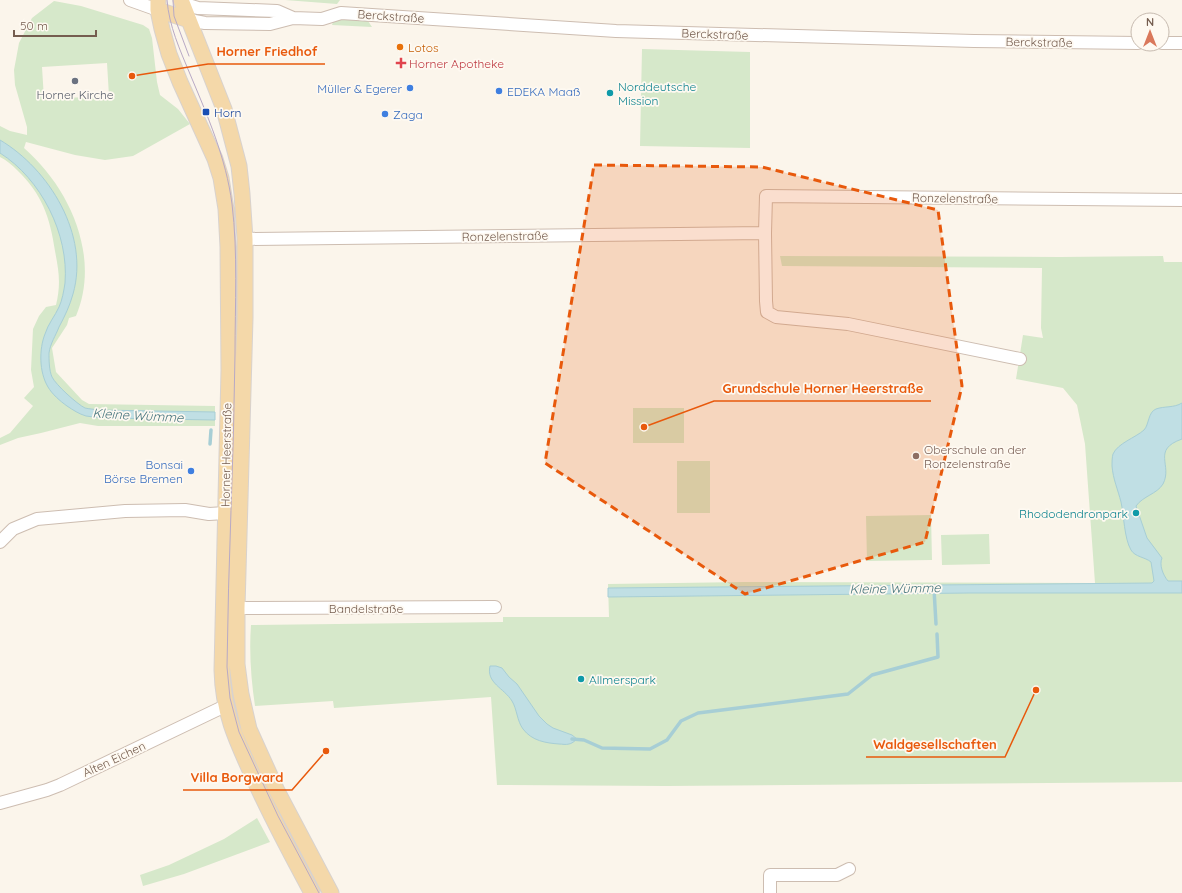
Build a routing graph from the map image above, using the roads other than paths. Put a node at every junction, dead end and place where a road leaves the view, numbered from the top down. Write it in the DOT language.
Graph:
graph roads {
  1 [pos="130,0"];
  2 [pos="178,1"];
  3 [pos="158,5"];
  4 [pos="293,18"];
  5 [pos="189,20"];
  6 [pos="1130,43"];
  7 [pos="1170,43"];
  8 [pos="1182,43"];
  9 [pos="1182,200"];
  10 [pos="765,233"];
  11 [pos="244,239"];
  12 [pos="1020,359"];
  13 [pos="225,513"];
  14 [pos="0,542"];
  15 [pos="494,607"];
  16 [pos="238,608"];
  17 [pos="225,706"];
  18 [pos="0,803"];
  19 [pos="849,869"];
  20 [pos="312,893"];
  21 [pos="331,893"];
  22 [pos="770,893"];
  1 -- 3 [label="street"];
  2 -- 4 [label="street, Berckstraße"];
  2 -- 5 [label="main road, Horner Heerstraße"];
  3 -- 5 [label="main road"];
  3 -- 13 [label="main road, Horner Heerstraße"];
  4 -- 5 [label="street, Berckstraße"];
  4 -- 6 [label="street, Berckstraße"];
  5 -- 11 [label="main road, Horner Heerstraße"];
  7 -- 8 [label="street"];
  9 -- 10 [label="street, Ronzelenstraße"];
  10 -- 11 [label="street, Ronzelenstraße"];
  10 -- 12 [label="street, Ronzelenstraße"];
  11 -- 16 [label="main road, Horner Heerstraße"];
  13 -- 14 [label="street"];
  13 -- 17 [label="main road, Horner Heerstraße"];
  15 -- 16 [label="street, Bandelstraße"];
  16 -- 21 [label="main road, Horner Heerstraße"];
  17 -- 18 [label="street, Alten Eichen"];
  17 -- 20 [label="main road, Horner Heerstraße"];
  19 -- 22 [label="street"];
}
